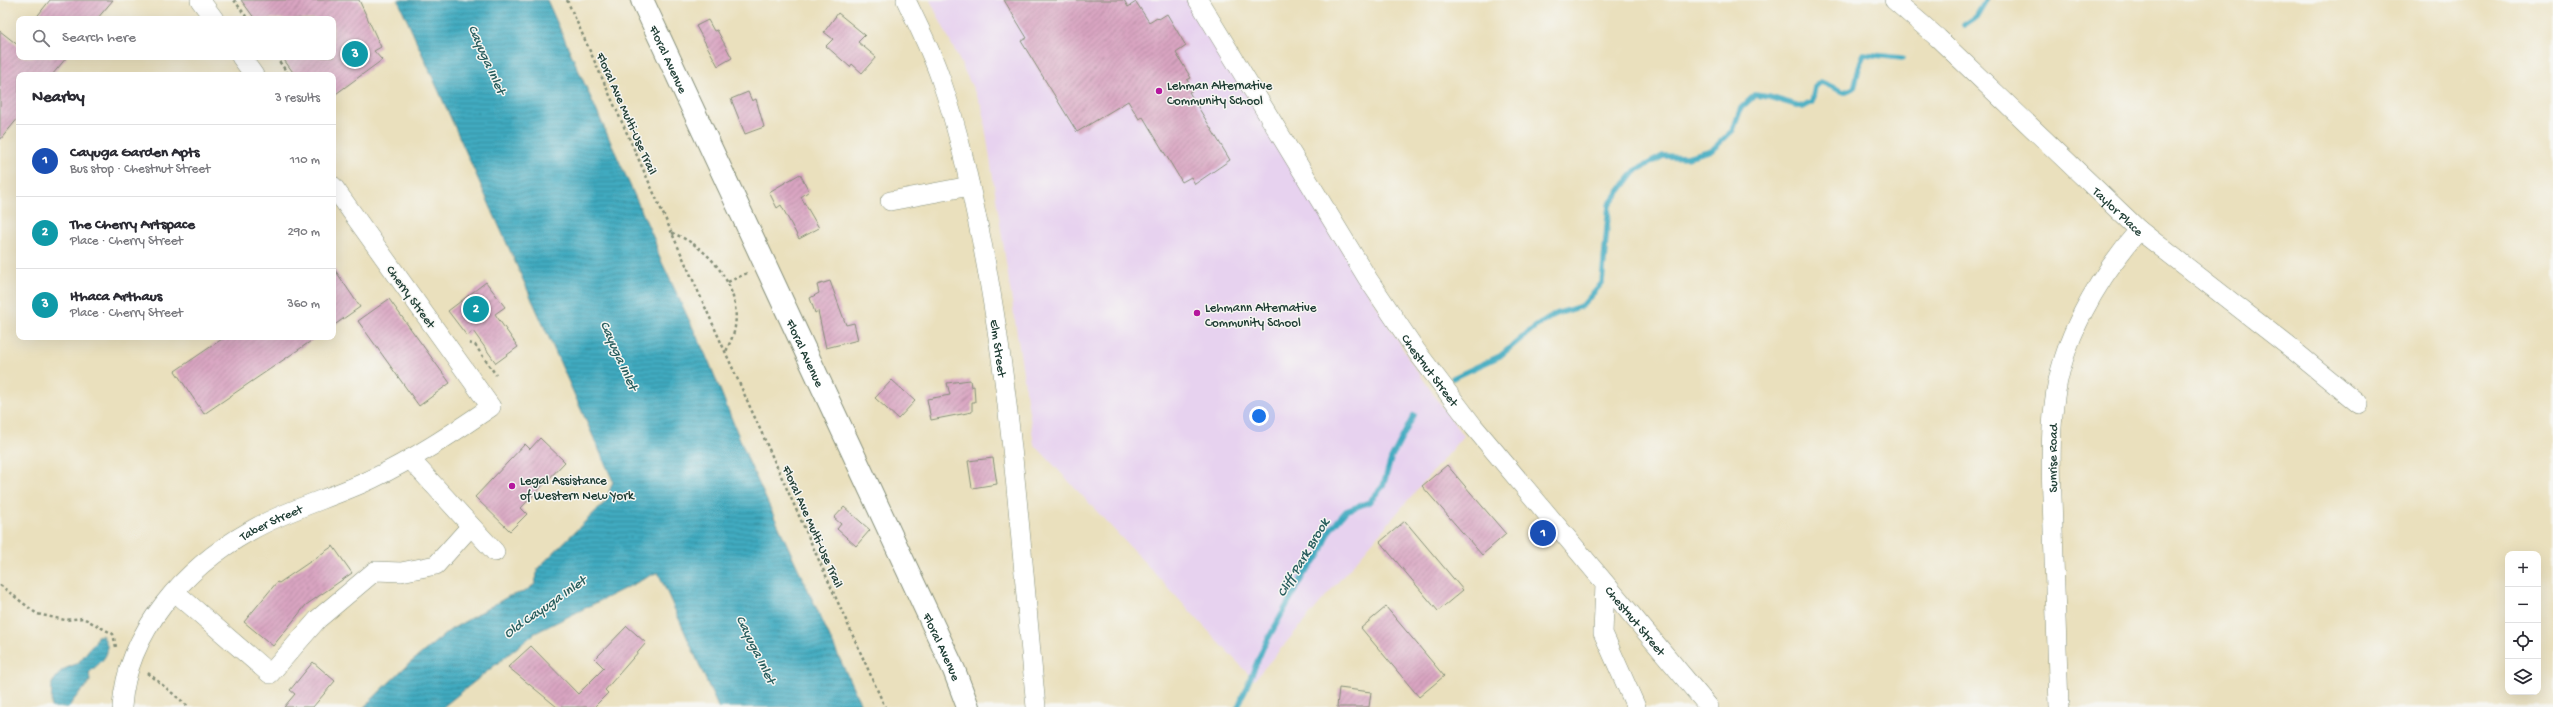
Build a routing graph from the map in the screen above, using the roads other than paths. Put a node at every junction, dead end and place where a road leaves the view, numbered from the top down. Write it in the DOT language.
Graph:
graph roads {
  1 [pos="200,0"];
  2 [pos="642,0"];
  3 [pos="906,0"];
  4 [pos="1198,0"];
  5 [pos="1894,0"];
  6 [pos="212,16"];
  7 [pos="243,60"];
  8 [pos="252,72"];
  9 [pos="970,186"];
  10 [pos="336,190"];
  11 [pos="890,201"];
  12 [pos="2139,230"];
  13 [pos="2359,404"];
  14 [pos="491,407"];
  15 [pos="410,459"];
  16 [pos="471,526"];
  17 [pos="495,552"];
  18 [pos="1605,584"];
  19 [pos="175,592"];
  20 [pos="122,707"];
  21 [pos="968,707"];
  22 [pos="1036,707"];
  23 [pos="1636,707"];
  24 [pos="1709,707"];
  25 [pos="2059,707"];
  1 -- 6 [label="street"];
  2 -- 21 [label="main road, Floral Avenue"];
  3 -- 9 [label="street, Elm Street"];
  4 -- 18 [label="street, Chestnut Street"];
  5 -- 12 [label="street, Taylor Place"];
  7 -- 8 [label="street"];
  9 -- 11 [label="street"];
  9 -- 22 [label="street, Elm Street"];
  10 -- 14 [label="street, Cherry Street"];
  12 -- 13 [label="street, Taylor Place"];
  12 -- 25 [label="street, Sunrise Road"];
  14 -- 15 [label="street, Taber Street"];
  15 -- 16 [label="street"];
  15 -- 19 [label="street, Taber Street"];
  16 -- 17 [label="street"];
  16 -- 19 [label="street"];
  18 -- 23 [label="street"];
  18 -- 24 [label="street, Chestnut Street"];
  19 -- 20 [label="street, Taber Street"];
}
